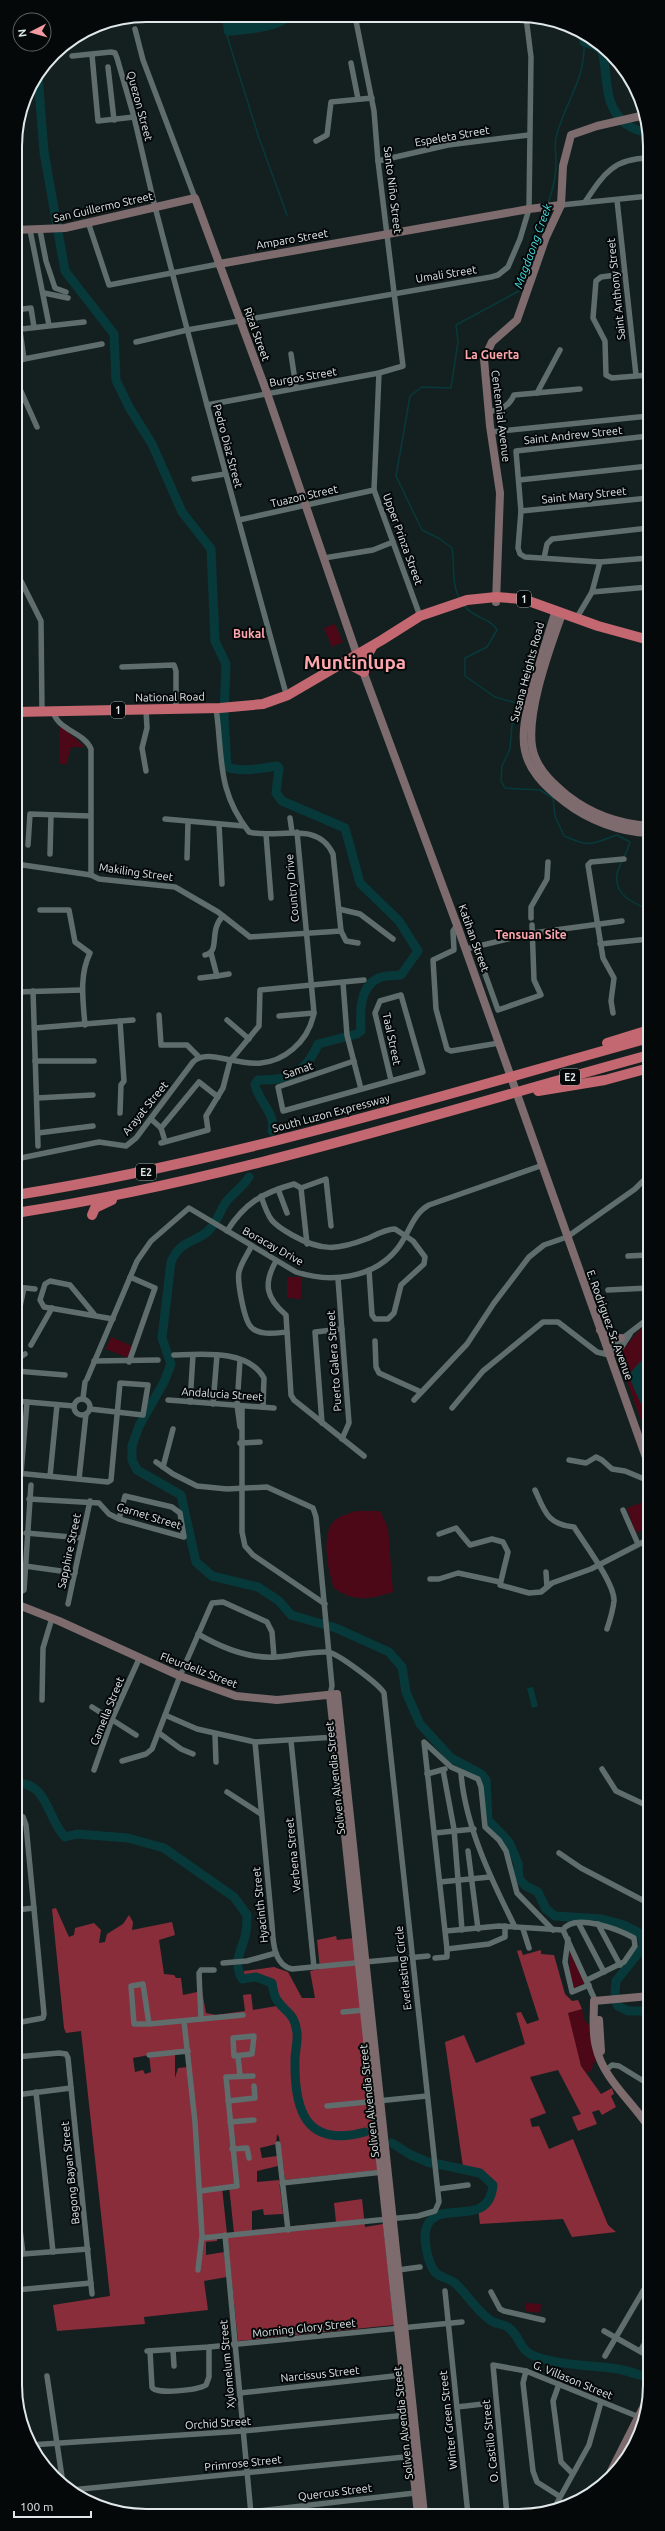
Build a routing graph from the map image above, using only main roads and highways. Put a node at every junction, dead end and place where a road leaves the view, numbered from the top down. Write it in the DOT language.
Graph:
graph roads {
  1 [pos="402,625"];
  2 [pos="643,638"];
  3 [pos="374,645"];
  4 [pos="356,652"];
  5 [pos="340,665"];
  6 [pos="254,704"];
  7 [pos="22,712"];
  8 [pos="643,1032"];
  9 [pos="643,1040"];
  10 [pos="643,1057"];
  11 [pos="566,1061"];
  12 [pos="643,1070"];
  13 [pos="491,1099"];
  14 [pos="152,1188"];
  15 [pos="22,1195"];
  16 [pos="22,1211"];
  17 [pos="92,1215"];
  1 -- 2 [label="highway, National Road / 1"];
  1 -- 3 [label="highway, National Road / 1"];
  1 -- 4 [label="highway, National Road / 1"];
  3 -- 4 [label="highway, National Road / 1"];
  3 -- 5 [label="highway"];
  4 -- 5 [label="highway, National Road / 1"];
  4 -- 6 [label="highway, National Road / 1"];
  5 -- 6 [label="highway, National Road / 1"];
  6 -- 7 [label="highway, National Road / 1"];
  8 -- 11 [label="highway"];
  9 -- 11 [label="highway, South Luzon Expressway / E2"];
  10 -- 13 [label="highway, E2"];
  11 -- 15 [label="highway, South Luzon Expressway / E2"];
  12 -- 13 [label="highway"];
  13 -- 14 [label="highway, E2"];
  14 -- 16 [label="highway, E2"];
  14 -- 17 [label="highway"];
}
